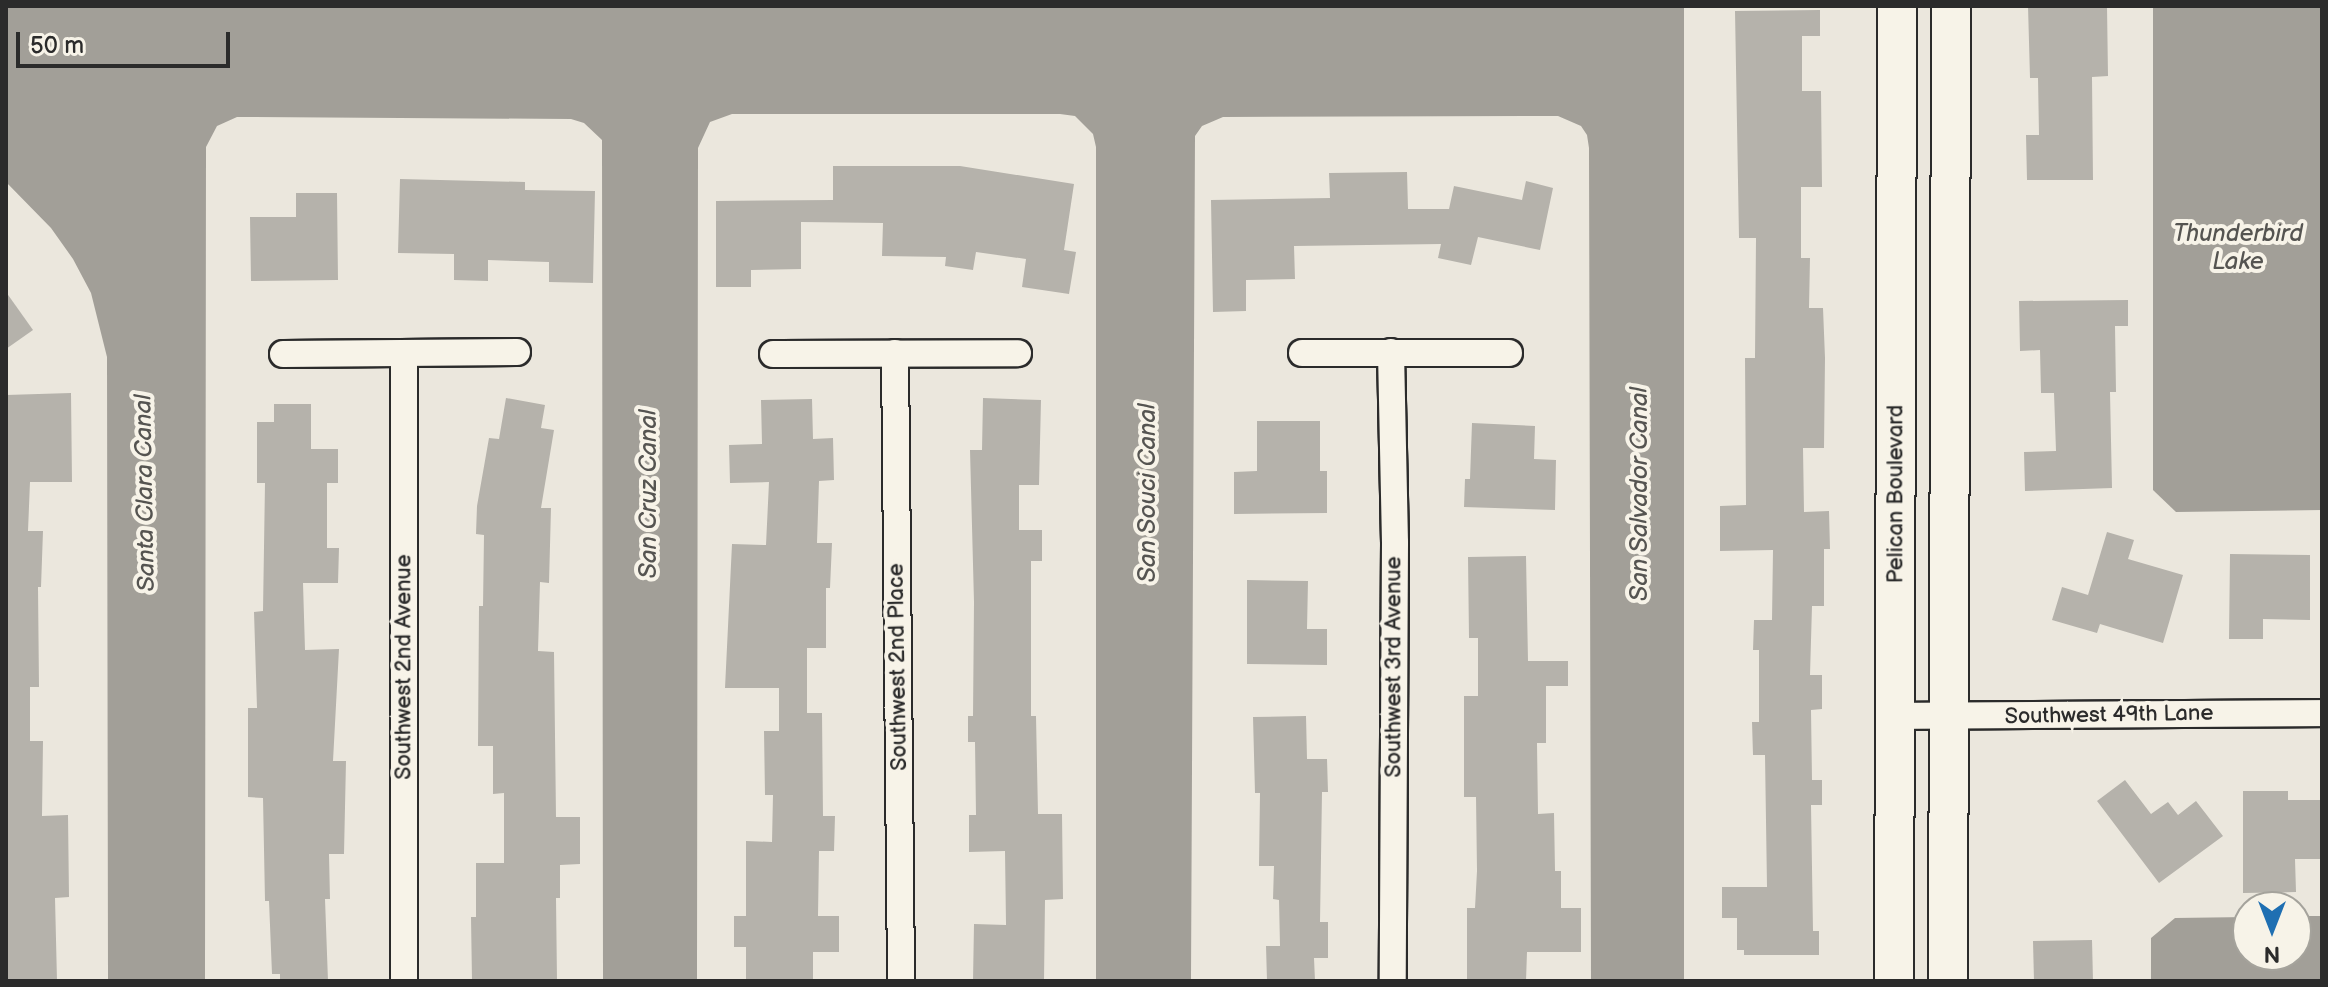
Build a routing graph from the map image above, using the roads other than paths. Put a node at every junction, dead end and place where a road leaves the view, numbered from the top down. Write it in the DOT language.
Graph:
graph roads {
  1 [pos="1897,6"];
  2 [pos="1951,6"];
  3 [pos="517,352"];
  4 [pos="1391,352"];
  5 [pos="404,353"];
  6 [pos="895,353"];
  7 [pos="1018,353"];
  8 [pos="1302,353"];
  9 [pos="1509,353"];
  10 [pos="283,354"];
  11 [pos="773,354"];
  12 [pos="2322,713"];
  13 [pos="1895,716"];
  14 [pos="1950,716"];
  15 [pos="404,981"];
  16 [pos="901,981"];
  17 [pos="1393,981"];
  18 [pos="1894,981"];
  19 [pos="1948,981"];
  1 -- 13 [label="street, Pelican Boulevard"];
  2 -- 14 [label="street"];
  3 -- 5 [label="street"];
  4 -- 8 [label="street"];
  4 -- 9 [label="street"];
  4 -- 17 [label="street, Southwest 3rd Avenue"];
  5 -- 10 [label="street"];
  5 -- 15 [label="street, Southwest 2nd Avenue"];
  6 -- 7 [label="street"];
  6 -- 11 [label="street"];
  6 -- 16 [label="street, Southwest 2nd Place"];
  12 -- 14 [label="street, Southwest 49th Lane"];
  13 -- 14 [label="street, Southwest 49th Lane"];
  13 -- 18 [label="street, Pelican Boulevard"];
  14 -- 19 [label="street"];
}
